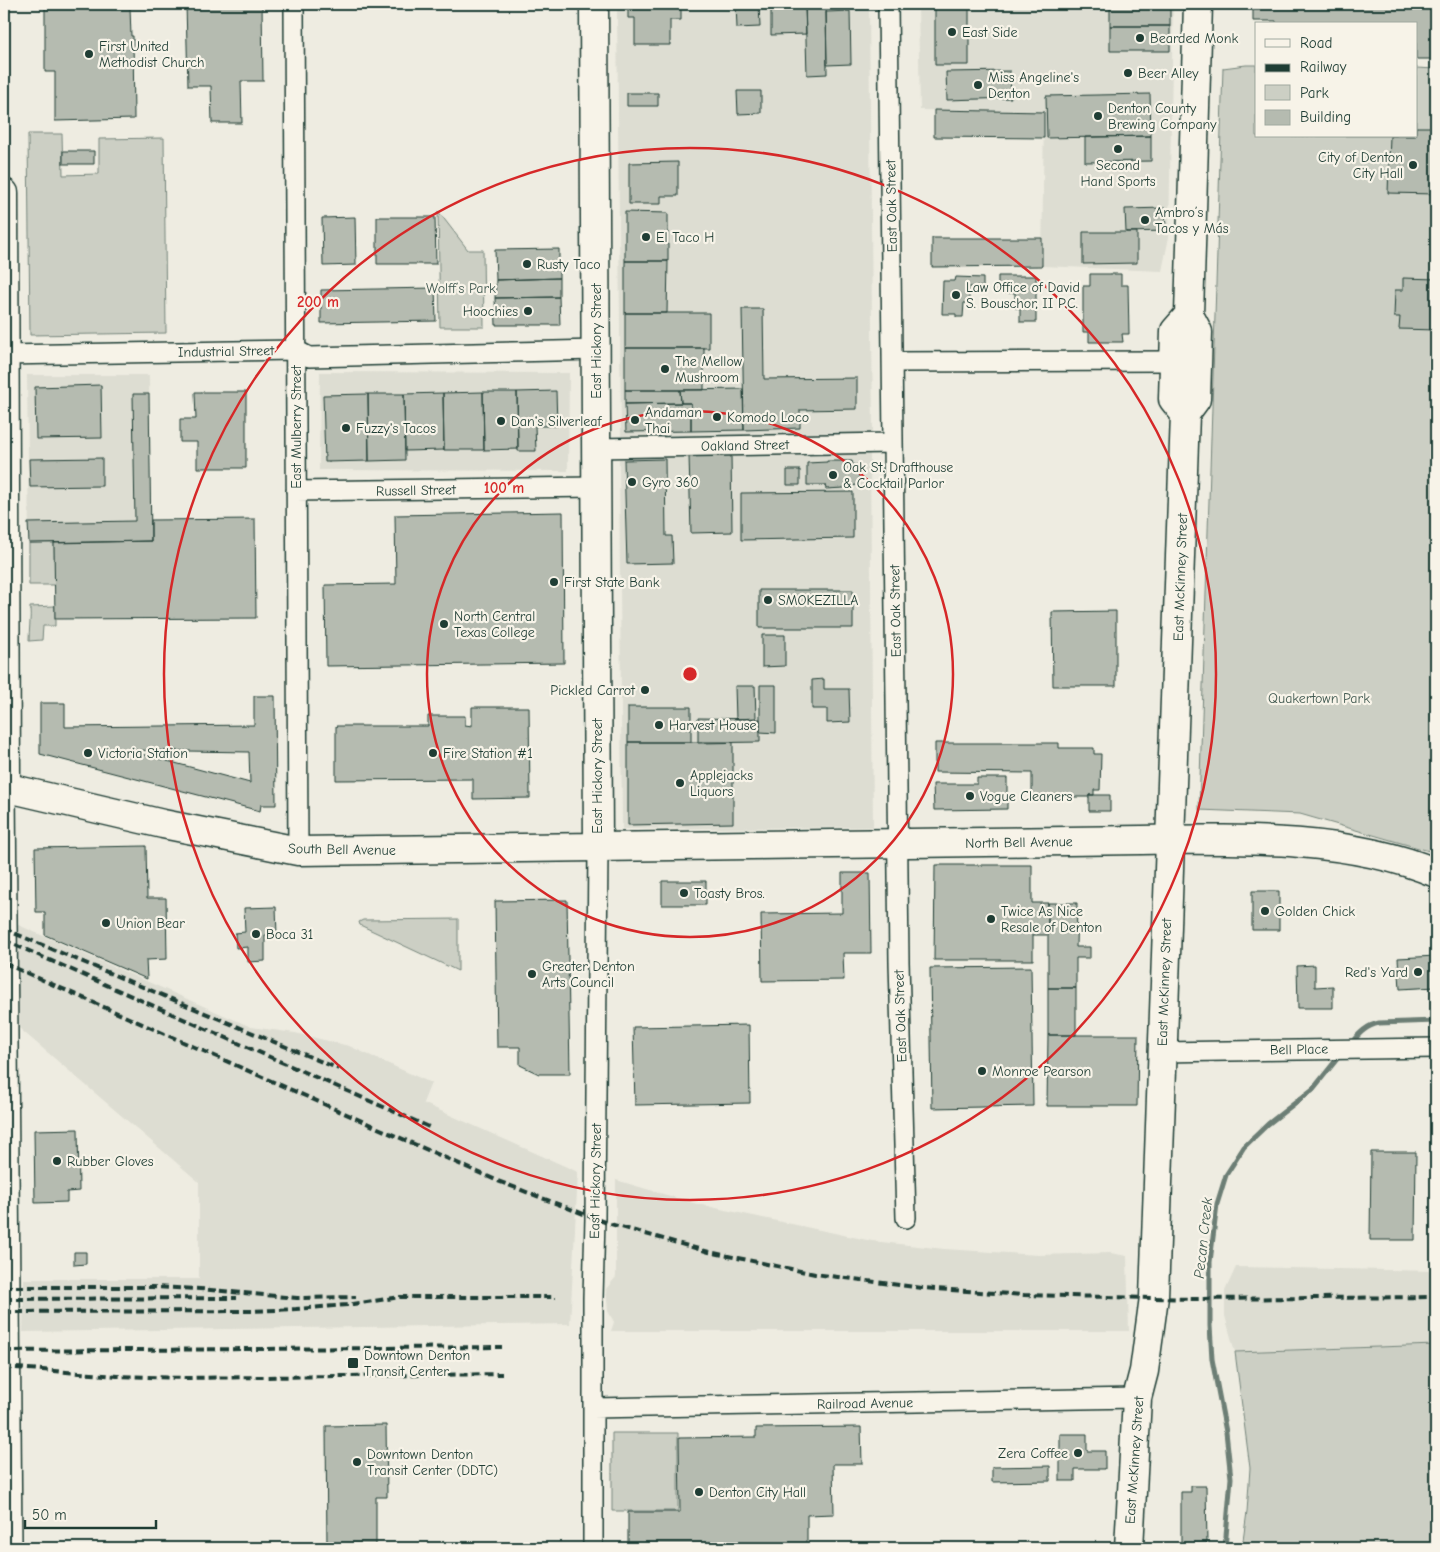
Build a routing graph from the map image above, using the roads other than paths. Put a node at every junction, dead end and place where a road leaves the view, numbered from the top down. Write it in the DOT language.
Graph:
graph roads {
  1 [pos="294,4"];
  2 [pos="594,4"];
  3 [pos="888,4"];
  4 [pos="1198,4"];
  5 [pos="4,193"];
  6 [pos="1189,315"];
  7 [pos="296,350"];
  8 [pos="596,350"];
  9 [pos="4,355"];
  10 [pos="1174,361"];
  11 [pos="892,362"];
  12 [pos="1185,414"];
  13 [pos="893,443"];
  14 [pos="596,448"];
  15 [pos="596,487"];
  16 [pos="296,491"];
  17 [pos="5,787"];
  18 [pos="1171,840"];
  19 [pos="898,843"];
  20 [pos="598,847"];
  21 [pos="298,851"];
  22 [pos="1436,872"];
  23 [pos="1436,1048"];
  24 [pos="1162,1052"];
  25 [pos="906,1218"];
  26 [pos="1137,1398"];
  27 [pos="592,1408"];
  28 [pos="12,1548"];
  29 [pos="593,1548"];
  30 [pos="1129,1548"];
  1 -- 7 [label="street, East Mulberry Street"];
  2 -- 8 [label="main road, East Hickory Street"];
  3 -- 11 [label="street, East Oak Street"];
  4 -- 6 [label="main road, East McKinney Street"];
  5 -- 9 [label="main road"];
  6 -- 10 [label="main road, East McKinney Street"];
  6 -- 12 [label="main road, East McKinney Street"];
  7 -- 8 [label="street, Industrial Street"];
  7 -- 9 [label="street, Industrial Street"];
  7 -- 16 [label="street, East Mulberry Street"];
  8 -- 14 [label="main road, East Hickory Street"];
  9 -- 17 [label="main road"];
  10 -- 11 [label="street"];
  10 -- 12 [label="main road, East McKinney Street"];
  11 -- 13 [label="street, East Oak Street"];
  12 -- 18 [label="main road, East McKinney Street"];
  13 -- 14 [label="street, Oakland Street"];
  13 -- 19 [label="street, East Oak Street"];
  14 -- 15 [label="main road, East Hickory Street"];
  15 -- 16 [label="street, Russell Street"];
  15 -- 20 [label="main road, East Hickory Street"];
  16 -- 21 [label="street, East Mulberry Street"];
  17 -- 21 [label="main road, South Bell Avenue"];
  17 -- 28 [label="street"];
  18 -- 19 [label="main road, North Bell Avenue"];
  18 -- 22 [label="main road, North Bell Avenue"];
  18 -- 24 [label="main road, East McKinney Street"];
  19 -- 20 [label="main road, North Bell Avenue"];
  19 -- 25 [label="street, East Oak Street"];
  20 -- 21 [label="main road, South Bell Avenue"];
  20 -- 27 [label="street, East Hickory Street"];
  23 -- 24 [label="street, Bell Place"];
  24 -- 26 [label="main road, East McKinney Street"];
  26 -- 27 [label="street, Railroad Avenue"];
  26 -- 30 [label="main road, East McKinney Street"];
  27 -- 29 [label="street, East Hickory Street"];
}
